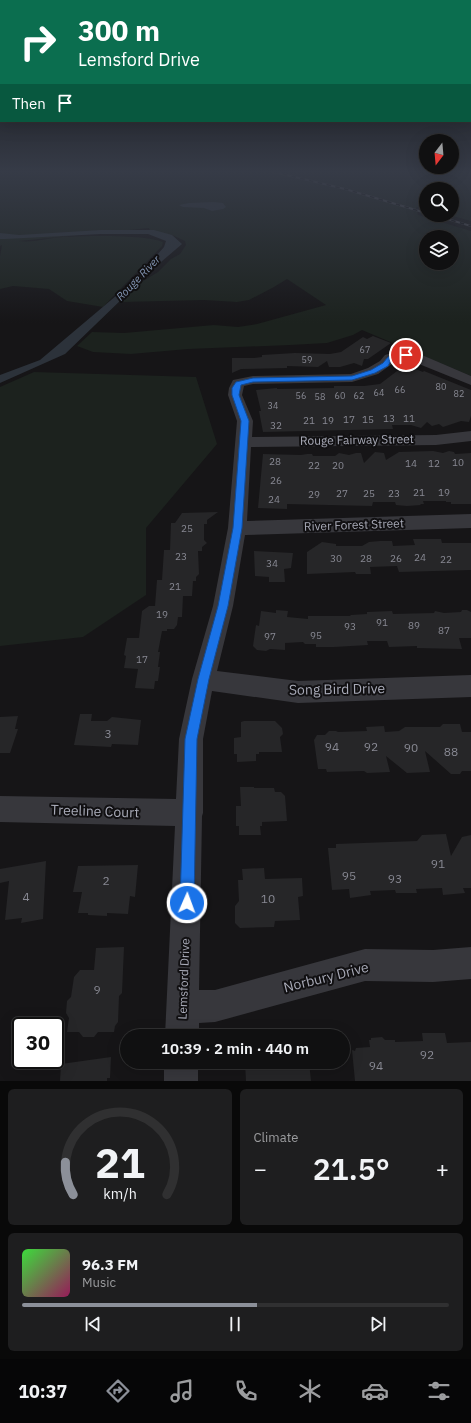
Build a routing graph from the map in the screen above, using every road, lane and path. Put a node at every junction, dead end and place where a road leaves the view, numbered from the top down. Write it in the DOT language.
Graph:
graph roads {
  1 [pos="471,381"];
  2 [pos="471,436"];
  3 [pos="244,442"];
  4 [pos="471,521"];
  5 [pos="237,528"];
  6 [pos="203,679"];
  7 [pos="471,686"];
  8 [pos="0,809"];
  9 [pos="190,813"];
  10 [pos="471,963"];
  11 [pos="183,1021"];
  12 [pos="181,1069"];
  13 [pos="181,1081"];
  1 -- 3 [label="street, Lemsford Drive"];
  2 -- 3 [label="street, Rouge Fairway Street"];
  3 -- 5 [label="street, Lemsford Drive"];
  4 -- 5 [label="street, River Forest Street"];
  5 -- 6 [label="street, Lemsford Drive"];
  6 -- 7 [label="street, Song Bird Drive"];
  6 -- 9 [label="street, Lemsford Drive"];
  8 -- 9 [label="street, Treeline Court"];
  9 -- 11 [label="street, Lemsford Drive"];
  10 -- 11 [label="street, Norbury Drive"];
  12 -- 13 [label="street"];
}
